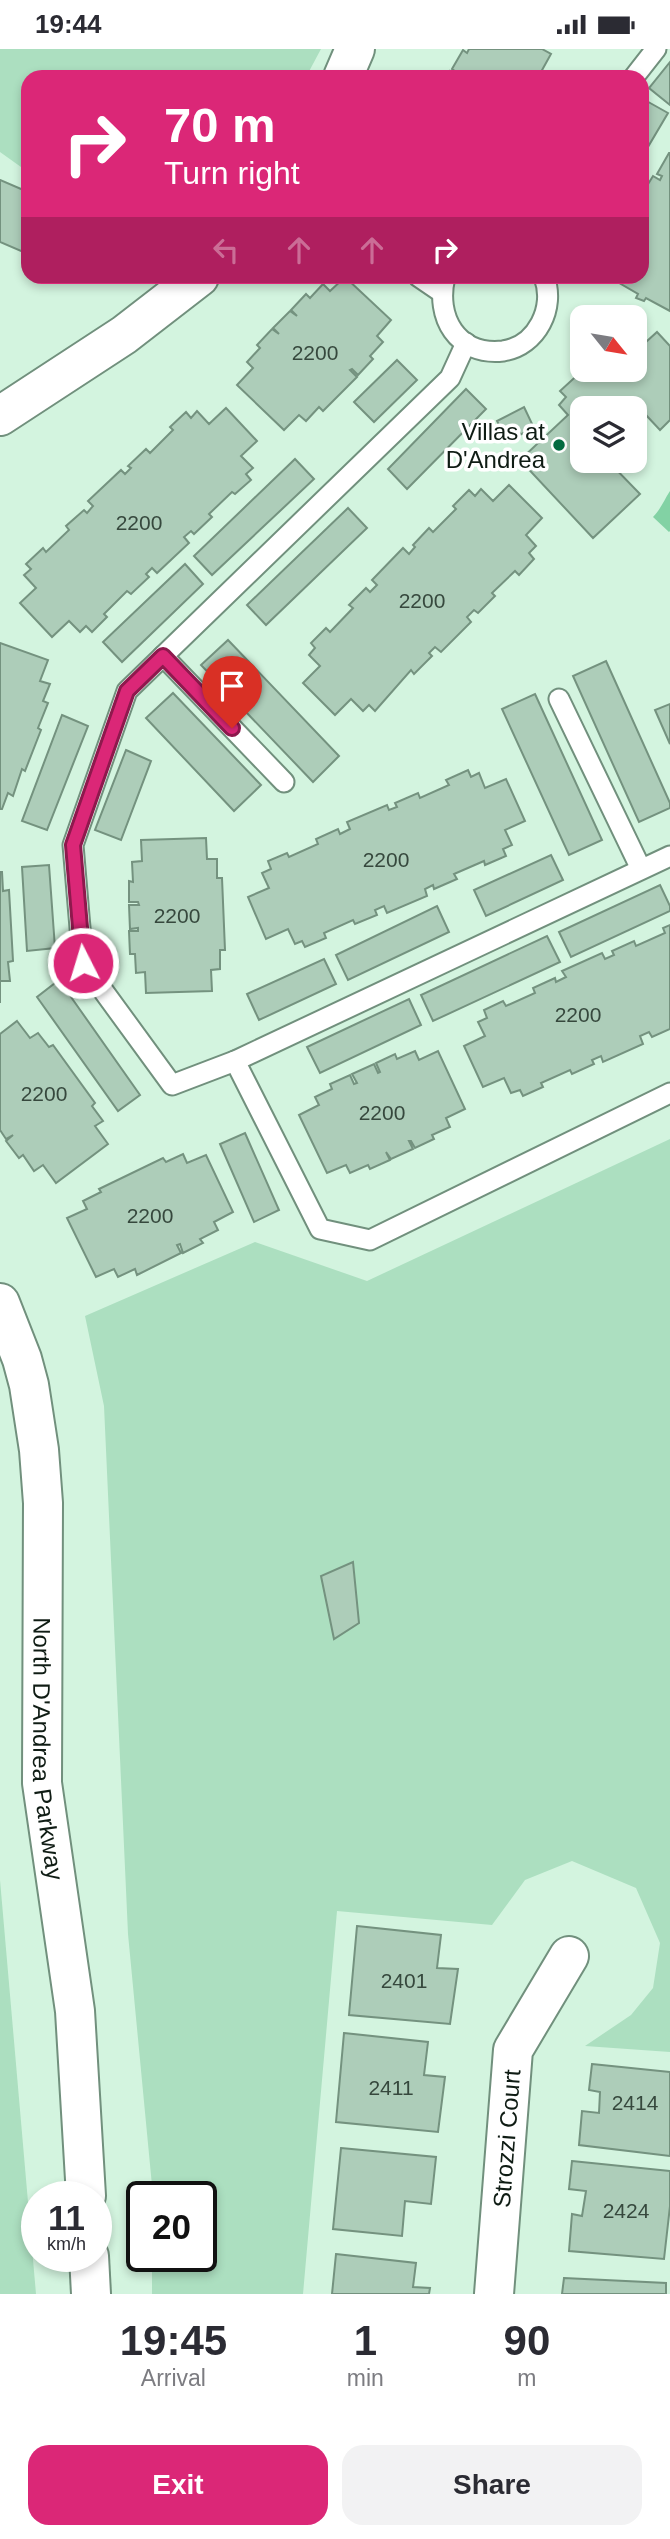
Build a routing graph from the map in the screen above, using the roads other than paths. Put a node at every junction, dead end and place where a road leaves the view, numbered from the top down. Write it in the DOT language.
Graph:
graph roads {
  1 [pos="355,49"];
  2 [pos="656,49"];
  3 [pos="346,70"];
  4 [pos="640,70"];
  5 [pos="189,284"];
  6 [pos="443,284"];
  7 [pos="547,284"];
  8 [pos="466,343"];
  9 [pos="0,416"];
  10 [pos="163,656"];
  11 [pos="559,699"];
  12 [pos="284,782"];
  13 [pos="670,856"];
  14 [pos="641,869"];
  15 [pos="235,1061"];
  16 [pos="670,1093"];
  17 [pos="0,1303"];
  18 [pos="569,1956"];
  19 [pos="85,2181"];
  20 [pos="90,2272"];
  21 [pos="91,2294"];
  22 [pos="494,2294"];
  1 -- 3 [label="street"];
  2 -- 4 [label="lane"];
  5 -- 9 [label="street"];
  6 -- 8 [label="lane"];
  7 -- 8 [label="lane"];
  8 -- 10 [label="lane"];
  10 -- 12 [label="lane"];
  10 -- 15 [label="lane"];
  11 -- 14 [label="lane"];
  13 -- 14 [label="lane"];
  14 -- 15 [label="lane"];
  15 -- 16 [label="lane"];
  17 -- 19 [label="street, North D'Andrea Parkway"];
  18 -- 22 [label="street, Strozzi Court"];
  20 -- 21 [label="street"];
}
